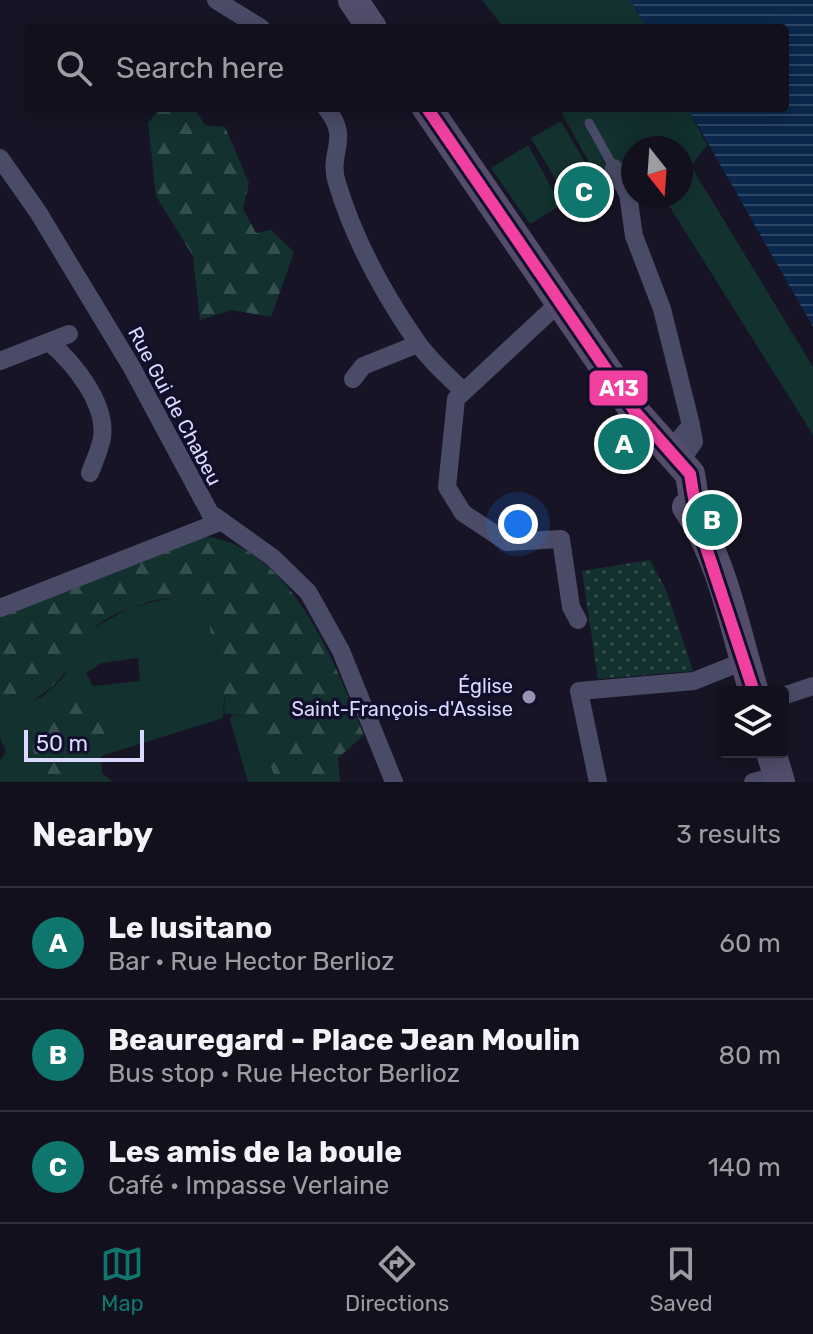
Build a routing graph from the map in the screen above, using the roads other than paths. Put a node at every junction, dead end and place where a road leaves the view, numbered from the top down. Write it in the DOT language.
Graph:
graph roads {
  1 [pos="216,0"];
  2 [pos="353,0"];
  3 [pos="255,24"];
  4 [pos="369,24"];
  5 [pos="329,112"];
  6 [pos="430,112"];
  7 [pos="589,123"];
  8 [pos="0,158"];
  9 [pos="614,168"];
  10 [pos="560,302"];
  11 [pos="69,334"];
  12 [pos="49,342"];
  13 [pos="418,344"];
  14 [pos="0,361"];
  15 [pos="353,379"];
  16 [pos="463,391"];
  17 [pos="671,461"];
  18 [pos="90,473"];
  19 [pos="216,517"];
  20 [pos="0,608"];
  21 [pos="578,620"];
  22 [pos="744,661"];
  23 [pos="752,686"];
  24 [pos="813,686"];
  25 [pos="789,694"];
  26 [pos="394,782"];
  27 [pos="598,782"];
  1 -- 3 [label="street"];
  2 -- 4 [label="main road"];
  5 -- 13 [label="street"];
  6 -- 10 [label="main road"];
  7 -- 9 [label="lane"];
  8 -- 19 [label="street, Rue Gui de Chabeu"];
  9 -- 17 [label="street"];
  10 -- 16 [label="street"];
  10 -- 17 [label="main road"];
  11 -- 12 [label="street"];
  12 -- 14 [label="street"];
  12 -- 18 [label="street"];
  13 -- 15 [label="street"];
  13 -- 16 [label="street"];
  16 -- 21 [label="street"];
  17 -- 22 [label="main road"];
  19 -- 20 [label="street"];
  19 -- 26 [label="street, Rue Gui de Chabeu"];
  22 -- 23 [label="main road"];
  22 -- 27 [label="street"];
  24 -- 25 [label="street"];
}
